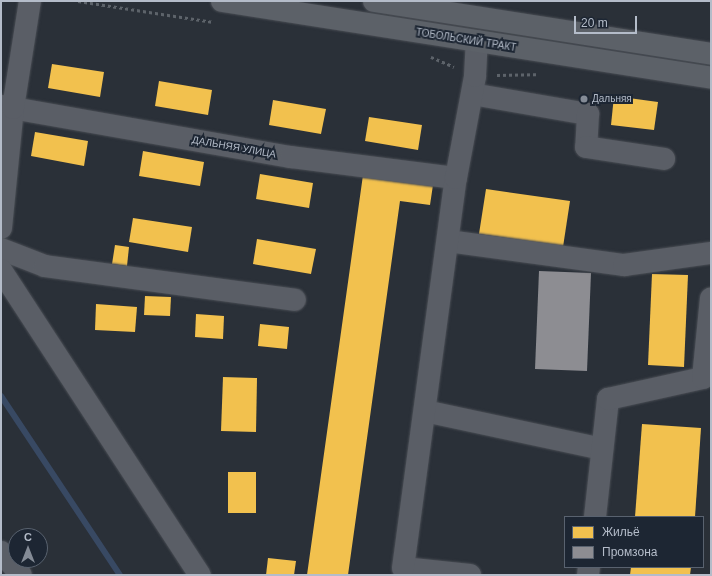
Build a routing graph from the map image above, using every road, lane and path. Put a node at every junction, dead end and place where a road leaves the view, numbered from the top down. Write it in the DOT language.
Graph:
graph roads {
  1 [pos="30,1"];
  2 [pos="222,1"];
  3 [pos="374,1"];
  4 [pos="480,18"];
  5 [pos="476,41"];
  6 [pos="711,54"];
  7 [pos="711,78"];
  8 [pos="472,94"];
  9 [pos="7,107"];
  10 [pos="664,159"];
  11 [pos="456,178"];
  12 [pos="1,228"];
  13 [pos="448,241"];
  14 [pos="1,249"];
  15 [pos="711,253"];
  16 [pos="1,270"];
  17 [pos="711,298"];
  18 [pos="295,300"];
  19 [pos="425,411"];
  20 [pos="602,449"];
  21 [pos="595,516"];
  22 [pos="1,552"];
  23 [pos="21,575"];
  24 [pos="200,575"];
  25 [pos="470,575"];
  1 -- 9 [label="street"];
  2 -- 5 [label="main road, ТОБОЛЬСКИЙ ТРАКТ"];
  3 -- 4 [label="main road"];
  4 -- 5 [label="main road"];
  4 -- 6 [label="main road"];
  5 -- 7 [label="main road, ТОБОЛЬСКИЙ ТРАКТ"];
  5 -- 8 [label="street"];
  8 -- 10 [label="street"];
  8 -- 11 [label="street"];
  9 -- 11 [label="street, ДАЛЬНЯЯ УЛИЦА"];
  9 -- 12 [label="street"];
  11 -- 13 [label="street"];
  13 -- 15 [label="street"];
  13 -- 19 [label="street"];
  14 -- 18 [label="street"];
  16 -- 24 [label="street"];
  17 -- 20 [label="street"];
  19 -- 20 [label="street"];
  19 -- 25 [label="street"];
  20 -- 21 [label="street"];
  22 -- 23 [label="street"];
}
